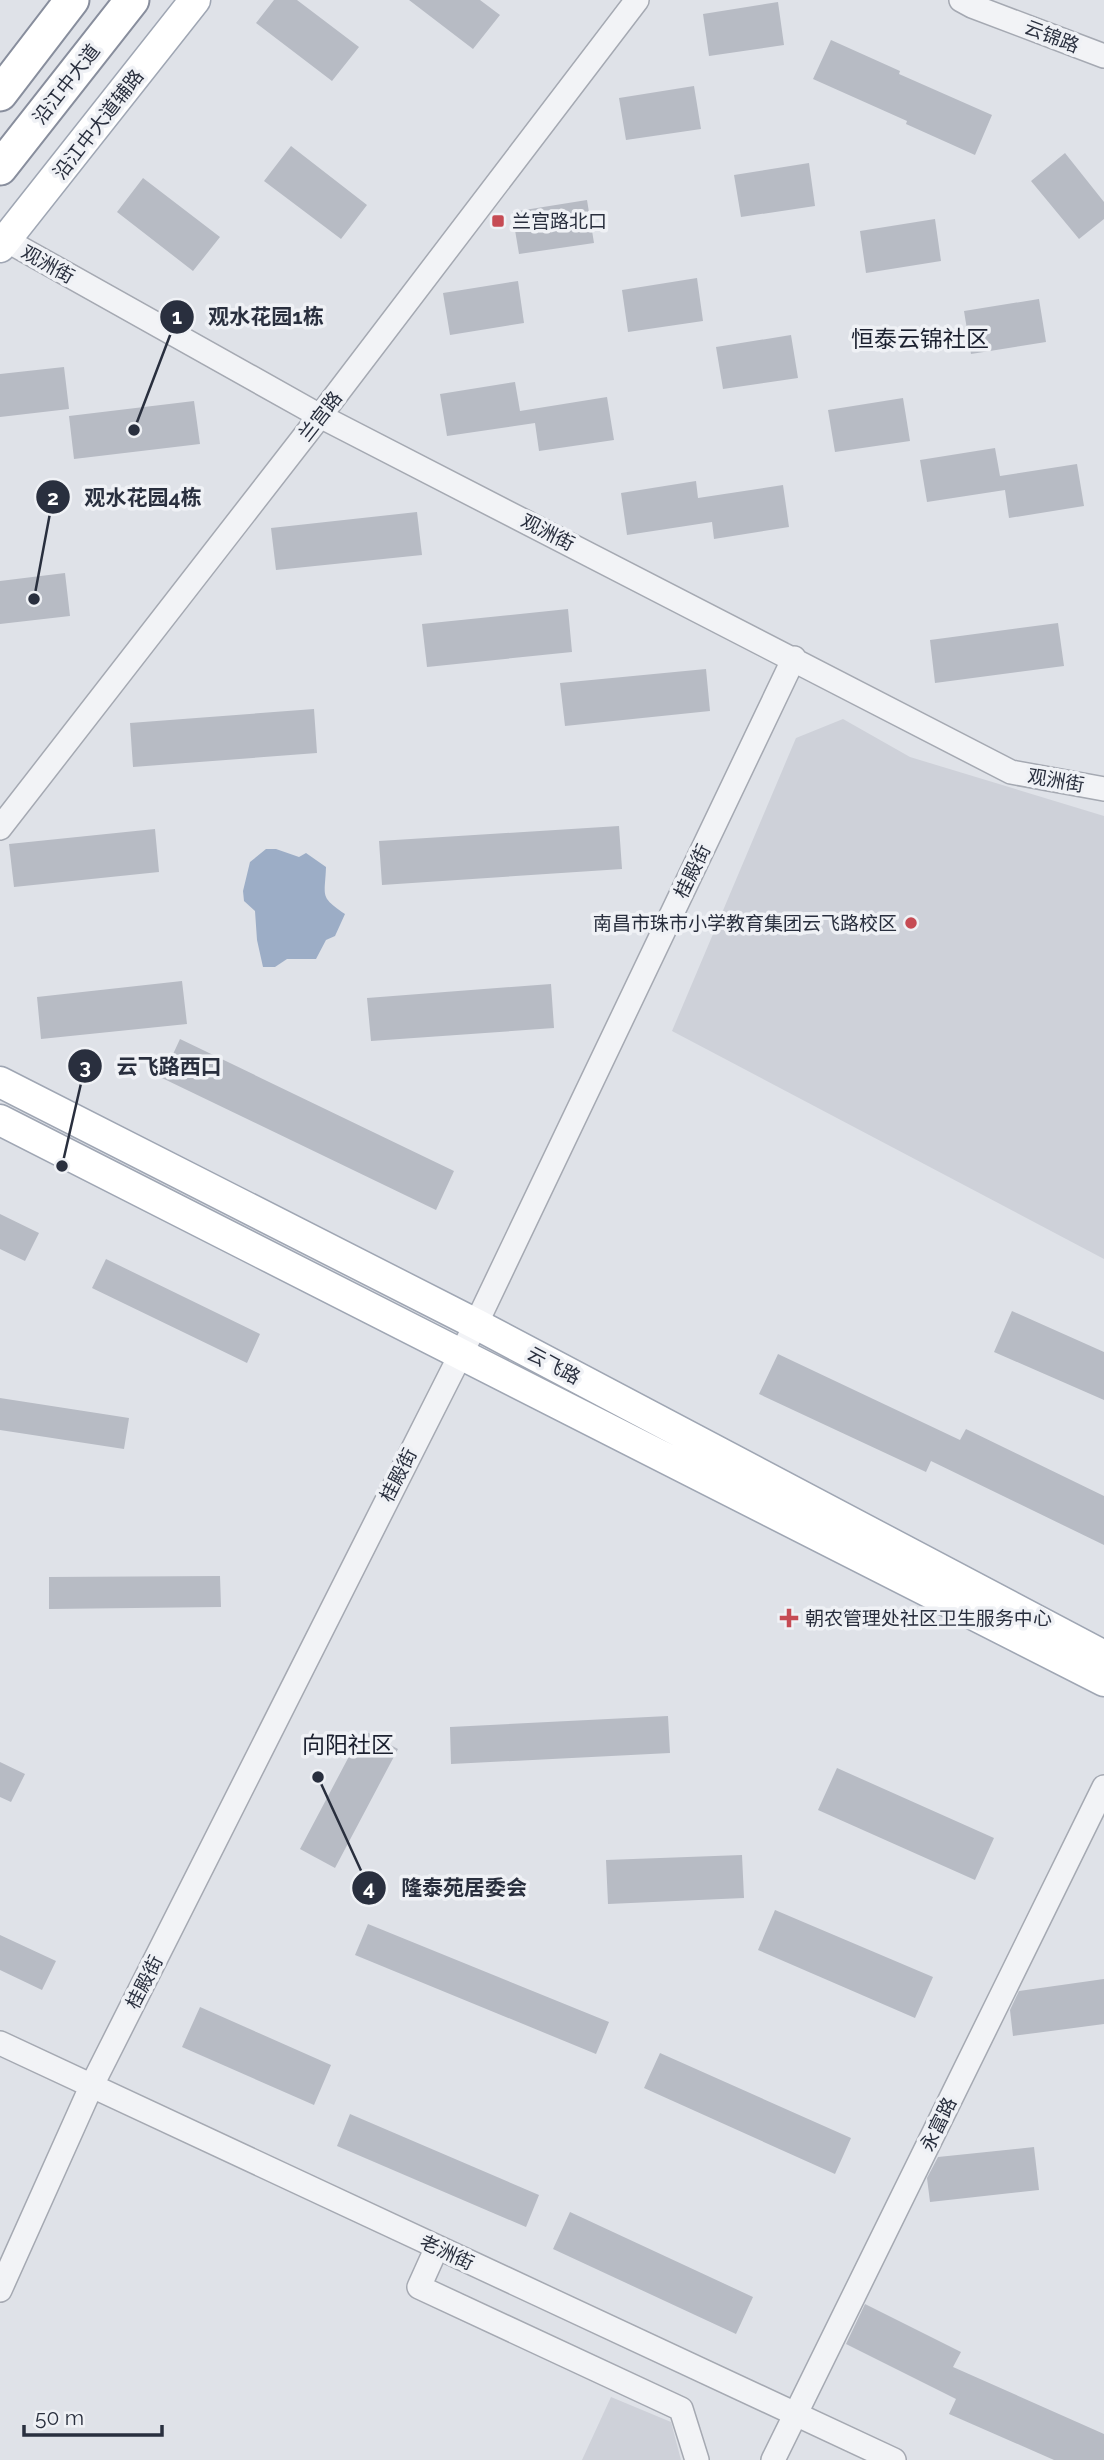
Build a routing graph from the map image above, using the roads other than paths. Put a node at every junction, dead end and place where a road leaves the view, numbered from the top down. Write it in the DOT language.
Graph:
graph roads {
  1 [pos="72,0"];
  2 [pos="132,0"];
  3 [pos="195,0"];
  4 [pos="637,0"];
  5 [pos="961,0"];
  6 [pos="1104,56"];
  7 [pos="5,86"];
  8 [pos="50,106"];
  9 [pos="0,168"];
  10 [pos="0,183"];
  11 [pos="3,244"];
  12 [pos="320,416"];
  13 [pos="794,659"];
  14 [pos="1104,789"];
  15 [pos="0,828"];
  16 [pos="0,1082"];
  17 [pos="0,1120"];
  18 [pos="476,1324"];
  19 [pos="460,1353"];
  20 [pos="1104,1656"];
  21 [pos="1104,1681"];
  22 [pos="1104,1787"];
  23 [pos="0,2043"];
  24 [pos="91,2087"];
  25 [pos="437,2248"];
  26 [pos="0,2290"];
  27 [pos="796,2414"];
  28 [pos="697,2460"];
  29 [pos="772,2460"];
  30 [pos="894,2460"];
  1 -- 7 [label="highway"];
  2 -- 8 [label="highway, 沿江中大道"];
  3 -- 11 [label="main road, 沿江中大道辅路"];
  4 -- 12 [label="street, 兰宫路"];
  5 -- 6 [label="street, 云锦路"];
  8 -- 9 [label="highway, 沿江中大道"];
  8 -- 10 [label="highway"];
  11 -- 12 [label="street, 观洲街"];
  12 -- 13 [label="street, 观洲街"];
  12 -- 15 [label="street, 兰宫路"];
  13 -- 14 [label="street, 观洲街"];
  13 -- 18 [label="street, 桂殿街"];
  16 -- 18 [label="main road, 云飞路"];
  17 -- 19 [label="main road, 云飞路"];
  18 -- 19 [label="street, 桂殿街"];
  18 -- 20 [label="main road, 云飞路"];
  19 -- 21 [label="main road, 云飞路"];
  19 -- 24 [label="street, 桂殿街"];
  22 -- 27 [label="street, 永富路"];
  23 -- 24 [label="street, 老洲街"];
  24 -- 25 [label="street, 老洲街"];
  24 -- 26 [label="street, 桂殿街"];
  25 -- 27 [label="street, 老洲街"];
  25 -- 28 [label="street"];
  27 -- 29 [label="street, 永富路"];
  27 -- 30 [label="street, 老洲街"];
}
